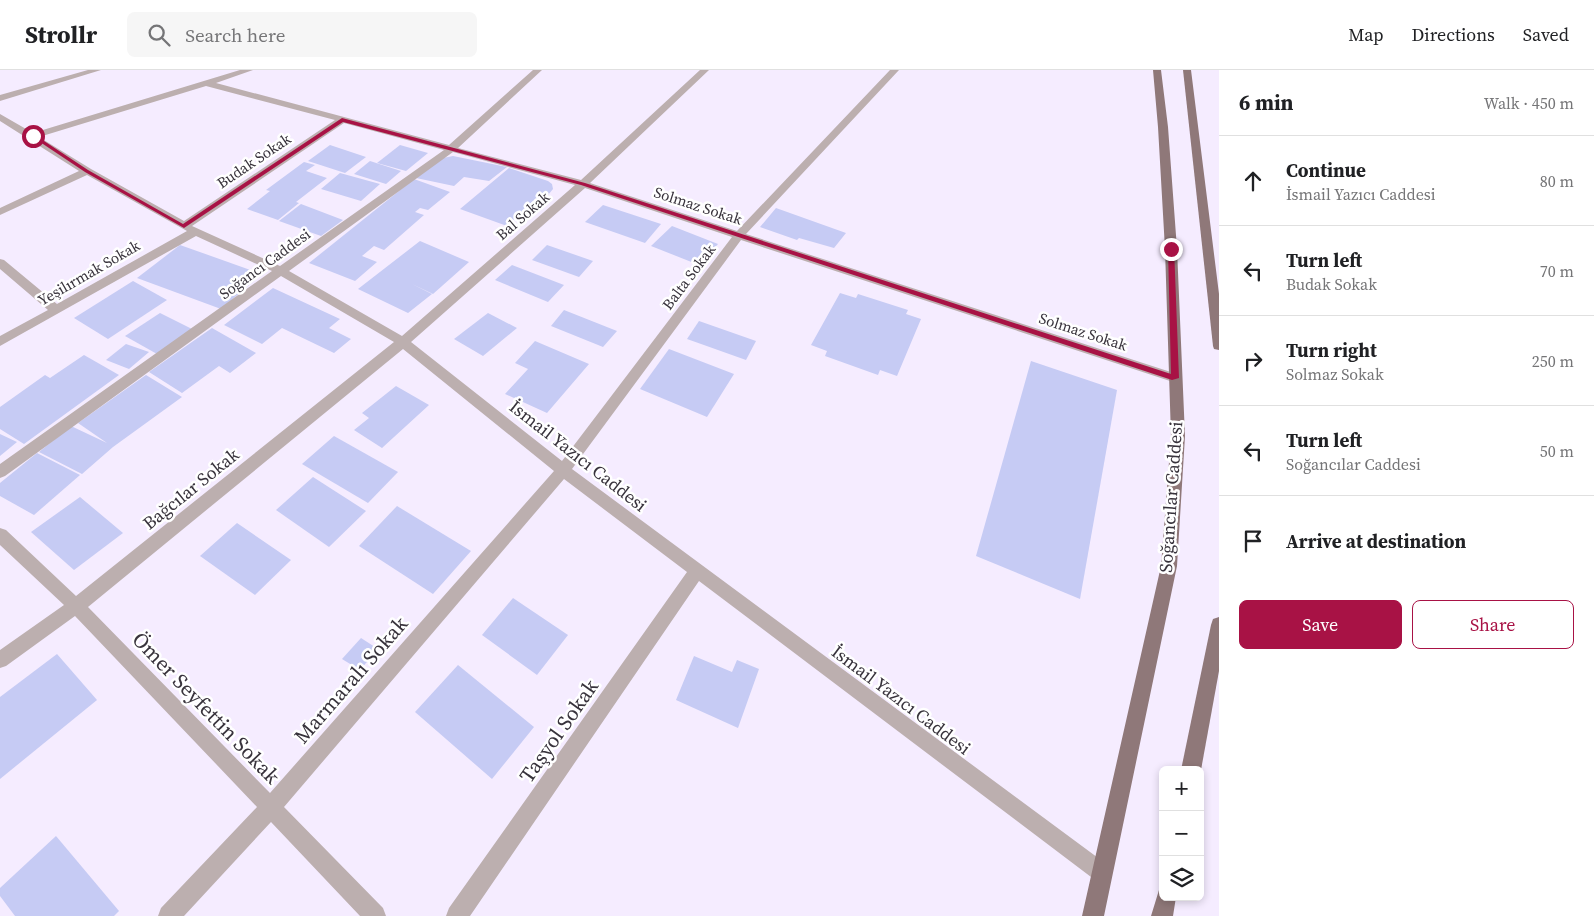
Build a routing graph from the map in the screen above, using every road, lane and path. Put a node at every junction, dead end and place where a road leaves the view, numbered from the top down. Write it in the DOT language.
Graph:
graph roads {
  1 [pos="98,70"];
  2 [pos="249,70"];
  3 [pos="538,70"];
  4 [pos="705,70"];
  5 [pos="895,70"];
  6 [pos="1156,70"];
  7 [pos="1187,70"];
  8 [pos="206,83"];
  9 [pos="0,98"];
  10 [pos="0,117"];
  11 [pos="342,120"];
  12 [pos="33,136"];
  13 [pos="451,149"];
  14 [pos="86,171"];
  15 [pos="583,184"];
  16 [pos="0,212"];
  17 [pos="189,229"];
  18 [pos="738,236"];
  19 [pos="0,263"];
  20 [pos="281,271"];
  21 [pos="56,310"];
  22 [pos="0,342"];
  23 [pos="402,342"];
  24 [pos="1219,346"];
  25 [pos="1175,378"];
  26 [pos="563,470"];
  27 [pos="0,472"];
  28 [pos="0,535"];
  29 [pos="698,571"];
  30 [pos="76,606"];
  31 [pos="1219,625"];
  32 [pos="0,660"];
  33 [pos="1193,766"];
  34 [pos="270,808"];
  35 [pos="1102,873"];
  36 [pos="1165,901"];
  37 [pos="169,916"];
  38 [pos="375,916"];
  39 [pos="457,916"];
  40 [pos="1093,916"];
  41 [pos="1162,916"];
  1 -- 9 [label="street"];
  2 -- 8 [label="street"];
  3 -- 13 [label="street, Soğancı Caddesi"];
  4 -- 15 [label="street, Bal Sokak"];
  5 -- 18 [label="street, Balta Sokak"];
  6 -- 25 [label="main road, Soğancılar Caddesi"];
  7 -- 24 [label="main road"];
  8 -- 11 [label="street, Solmaz Sokak"];
  8 -- 12 [label="street"];
  10 -- 12 [label="street, İsmail Yazıcı Caddesi"];
  11 -- 13 [label="street, Solmaz Sokak"];
  11 -- 17 [label="street, Budak Sokak"];
  12 -- 14 [label="street, İsmail Yazıcı Caddesi"];
  13 -- 15 [label="street, Solmaz Sokak"];
  13 -- 20 [label="street, Soğancı Caddesi"];
  14 -- 16 [label="street"];
  14 -- 17 [label="street, İsmail Yazıcı Caddesi"];
  15 -- 18 [label="street, Solmaz Sokak"];
  15 -- 23 [label="street, Bal Sokak"];
  17 -- 20 [label="street, İsmail Yazıcı Caddesi"];
  17 -- 21 [label="street, Yeşilırmak Sokak"];
  18 -- 25 [label="street, Solmaz Sokak"];
  18 -- 26 [label="street, Balta Sokak"];
  19 -- 21 [label="street"];
  20 -- 23 [label="street, İsmail Yazıcı Caddesi"];
  20 -- 27 [label="street, Soğancı Caddesi"];
  21 -- 22 [label="street, Yeşilırmak Sokak"];
  23 -- 26 [label="street, İsmail Yazıcı Caddesi"];
  23 -- 30 [label="street, Bağcılar Sokak"];
  25 -- 35 [label="main road, Soğancılar Caddesi"];
  26 -- 29 [label="street, İsmail Yazıcı Caddesi"];
  26 -- 34 [label="street, Marmaralı Sokak"];
  28 -- 30 [label="street, Ömer Seyfettin Sokak"];
  29 -- 35 [label="street, İsmail Yazıcı Caddesi"];
  29 -- 39 [label="street, Taşyol Sokak"];
  30 -- 32 [label="street, Bağcılar Sokak"];
  30 -- 34 [label="street, Ömer Seyfettin Sokak"];
  31 -- 33 [label="main road"];
  34 -- 37 [label="street, Marmaralı Sokak"];
  34 -- 38 [label="street, Ömer Seyfettin Sokak"];
  35 -- 40 [label="main road, Soğancılar Caddesi"];
  36 -- 41 [label="main road"];
}
